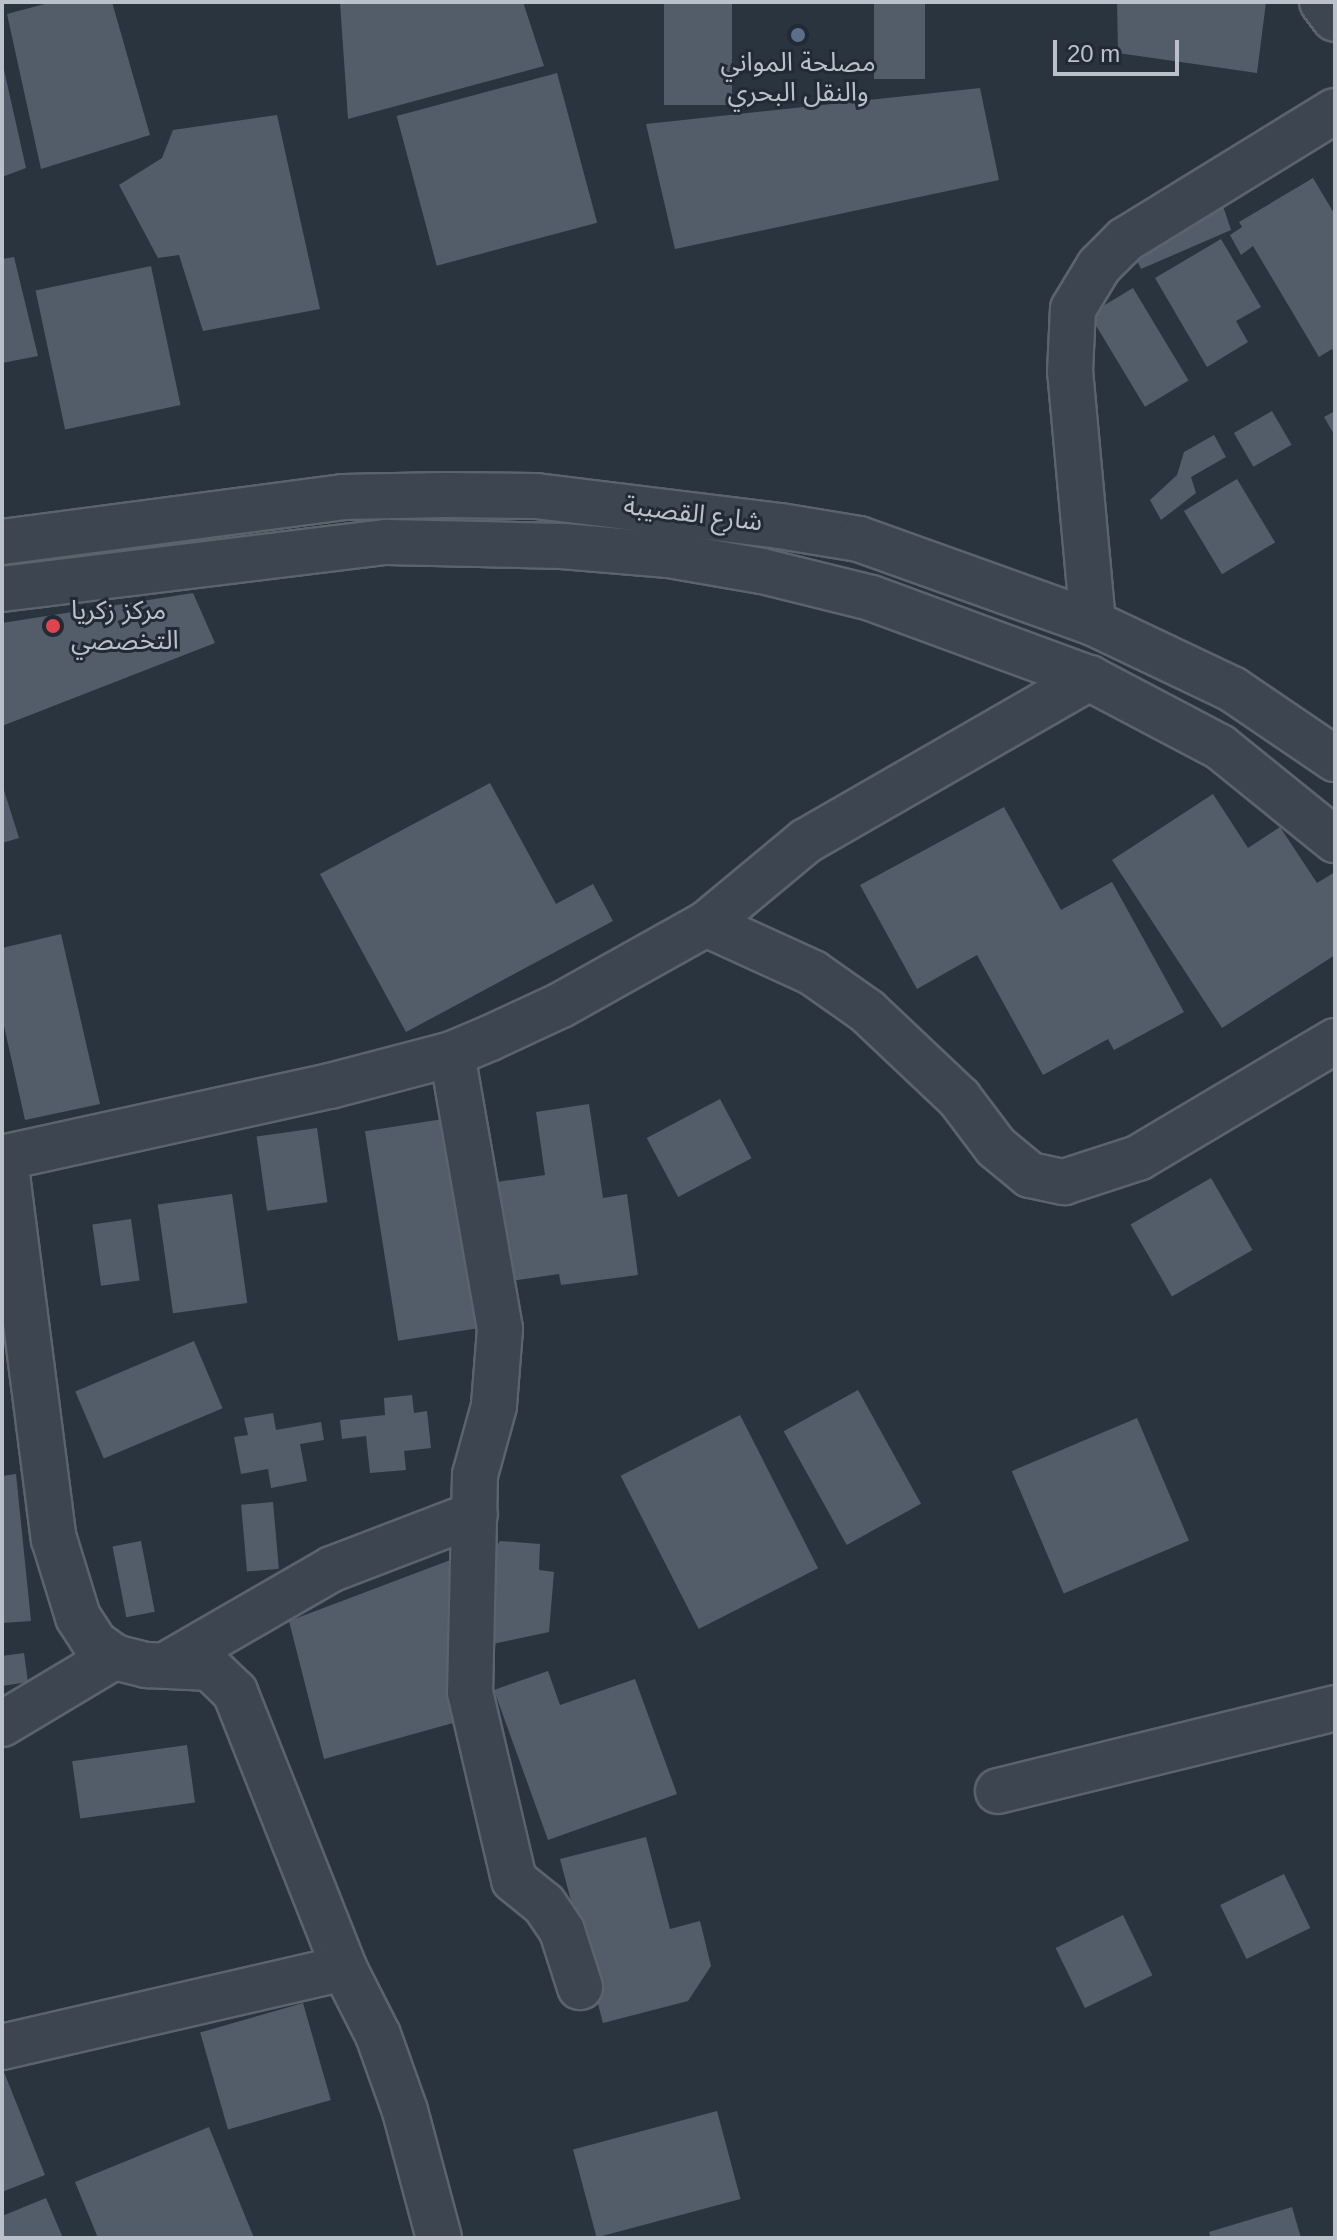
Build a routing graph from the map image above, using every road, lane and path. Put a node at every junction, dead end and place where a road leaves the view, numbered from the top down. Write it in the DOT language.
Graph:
graph roads {
  1 [pos="1322,2"];
  2 [pos="1335,19"];
  3 [pos="1335,111"];
  4 [pos="2,542"];
  5 [pos="2,589"];
  6 [pos="1093,623"];
  7 [pos="1089,678"];
  8 [pos="1335,759"];
  9 [pos="1335,840"];
  10 [pos="706,924"];
  11 [pos="1335,1041"];
  12 [pos="452,1054"];
  13 [pos="3,1158"];
  14 [pos="475,1514"];
  15 [pos="114,1657"];
  16 [pos="169,1663"];
  17 [pos="1335,1708"];
  18 [pos="2,1724"];
  19 [pos="998,1791"];
  20 [pos="344,1968"];
  21 [pos="580,1987"];
  22 [pos="2,2047"];
  23 [pos="439,2238"];
  1 -- 2 [label="street"];
  3 -- 6 [label="street"];
  4 -- 6 [label="street, شارع القصيبة"];
  5 -- 7 [label="street"];
  6 -- 8 [label="street, شارع القصيبة"];
  7 -- 9 [label="street"];
  7 -- 10 [label="street"];
  10 -- 11 [label="street"];
  10 -- 12 [label="street"];
  12 -- 13 [label="street"];
  12 -- 14 [label="street"];
  13 -- 15 [label="street"];
  14 -- 16 [label="street"];
  14 -- 21 [label="street"];
  15 -- 16 [label="street"];
  15 -- 18 [label="street"];
  16 -- 20 [label="street"];
  17 -- 19 [label="street"];
  20 -- 22 [label="street"];
  20 -- 23 [label="street"];
}
